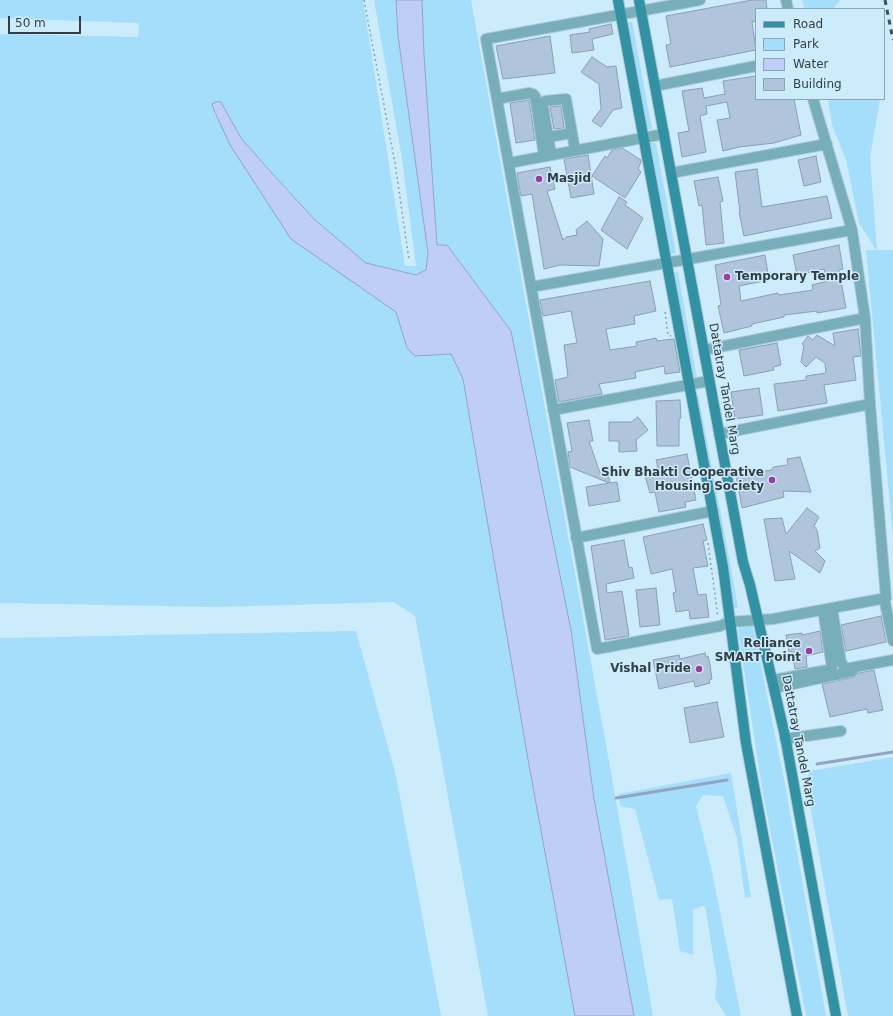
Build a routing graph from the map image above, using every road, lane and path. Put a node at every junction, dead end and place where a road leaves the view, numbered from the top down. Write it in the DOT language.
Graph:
graph roads {
  1 [pos="364,0"];
  2 [pos="618,0"];
  3 [pos="639,0"];
  4 [pos="700,0"];
  5 [pos="641,11"];
  6 [pos="621,14"];
  7 [pos="755,66"];
  8 [pos="655,86"];
  9 [pos="497,99"];
  10 [pos="813,100"];
  11 [pos="572,133"];
  12 [pos="664,134"];
  13 [pos="548,137"];
  14 [pos="644,137"];
  15 [pos="827,144"];
  16 [pos="575,150"];
  17 [pos="548,155"];
  18 [pos="509,163"];
  19 [pos="671,173"];
  20 [pos="852,230"];
  21 [pos="687,258"];
  22 [pos="409,260"];
  23 [pos="666,262"];
  24 [pos="531,287"];
  25 [pos="865,318"];
  26 [pos="704,350"];
  27 [pos="710,381"];
  28 [pos="689,385"];
  29 [pos="870,404"];
  30 [pos="553,410"];
  31 [pos="719,434"];
  32 [pos="712,511"];
  33 [pos="576,538"];
  34 [pos="884,598"];
  35 [pos="827,609"];
  36 [pos="758,619"];
  37 [pos="729,622"];
  38 [pos="893,642"];
  39 [pos="893,660"];
  40 [pos="858,670"];
  41 [pos="774,684"];
  42 [pos="841,730"];
  43 [pos="785,739"];
  44 [pos="797,1016"];
  45 [pos="836,1016"];
  1 -- 22 [label="path"];
  2 -- 6 [label="main road"];
  3 -- 5 [label="main road, Dattatray Tandel Marg"];
  4 -- 5 [label="street"];
  5 -- 6 [label="street"];
  5 -- 8 [label="main road, Dattatray Tandel Marg"];
  6 -- 9 [label="street"];
  6 -- 14 [label="main road"];
  7 -- 8 [label="street"];
  8 -- 12 [label="main road, Dattatray Tandel Marg"];
  9 -- 17 [label="street"];
  9 -- 18 [label="street"];
  10 -- 15 [label="street"];
  11 -- 13 [label="street"];
  11 -- 13 [label="street"];
  11 -- 16 [label="street"];
  12 -- 14 [label="street"];
  12 -- 19 [label="main road, Dattatray Tandel Marg"];
  13 -- 17 [label="street"];
  14 -- 16 [label="street"];
  14 -- 23 [label="main road"];
  15 -- 19 [label="street"];
  15 -- 20 [label="street"];
  16 -- 17 [label="street"];
  17 -- 18 [label="street"];
  18 -- 24 [label="street"];
  19 -- 21 [label="main road, Dattatray Tandel Marg"];
  20 -- 21 [label="street"];
  20 -- 25 [label="street"];
  21 -- 23 [label="street"];
  21 -- 26 [label="main road, Dattatray Tandel Marg"];
  23 -- 24 [label="street"];
  23 -- 28 [label="main road"];
  24 -- 30 [label="street"];
  25 -- 26 [label="street"];
  25 -- 29 [label="street"];
  26 -- 27 [label="main road, Dattatray Tandel Marg"];
  27 -- 28 [label="street"];
  27 -- 31 [label="main road, Dattatray Tandel Marg"];
  28 -- 30 [label="street"];
  28 -- 32 [label="main road"];
  29 -- 31 [label="street"];
  29 -- 34 [label="street"];
  30 -- 33 [label="street"];
  31 -- 36 [label="main road, Dattatray Tandel Marg"];
  32 -- 33 [label="street"];
  32 -- 37 [label="main road"];
  33 -- 37 [label="street"];
  34 -- 35 [label="street"];
  34 -- 38 [label="street"];
  35 -- 36 [label="street"];
  35 -- 39 [label="street"];
  35 -- 41 [label="street"];
  36 -- 37 [label="street"];
  36 -- 41 [label="main road, Dattatray Tandel Marg"];
  37 -- 44 [label="main road"];
  40 -- 41 [label="street"];
  41 -- 43 [label="main road, Dattatray Tandel Marg"];
  42 -- 43 [label="street"];
  43 -- 45 [label="main road, Dattatray Tandel Marg"];
}
